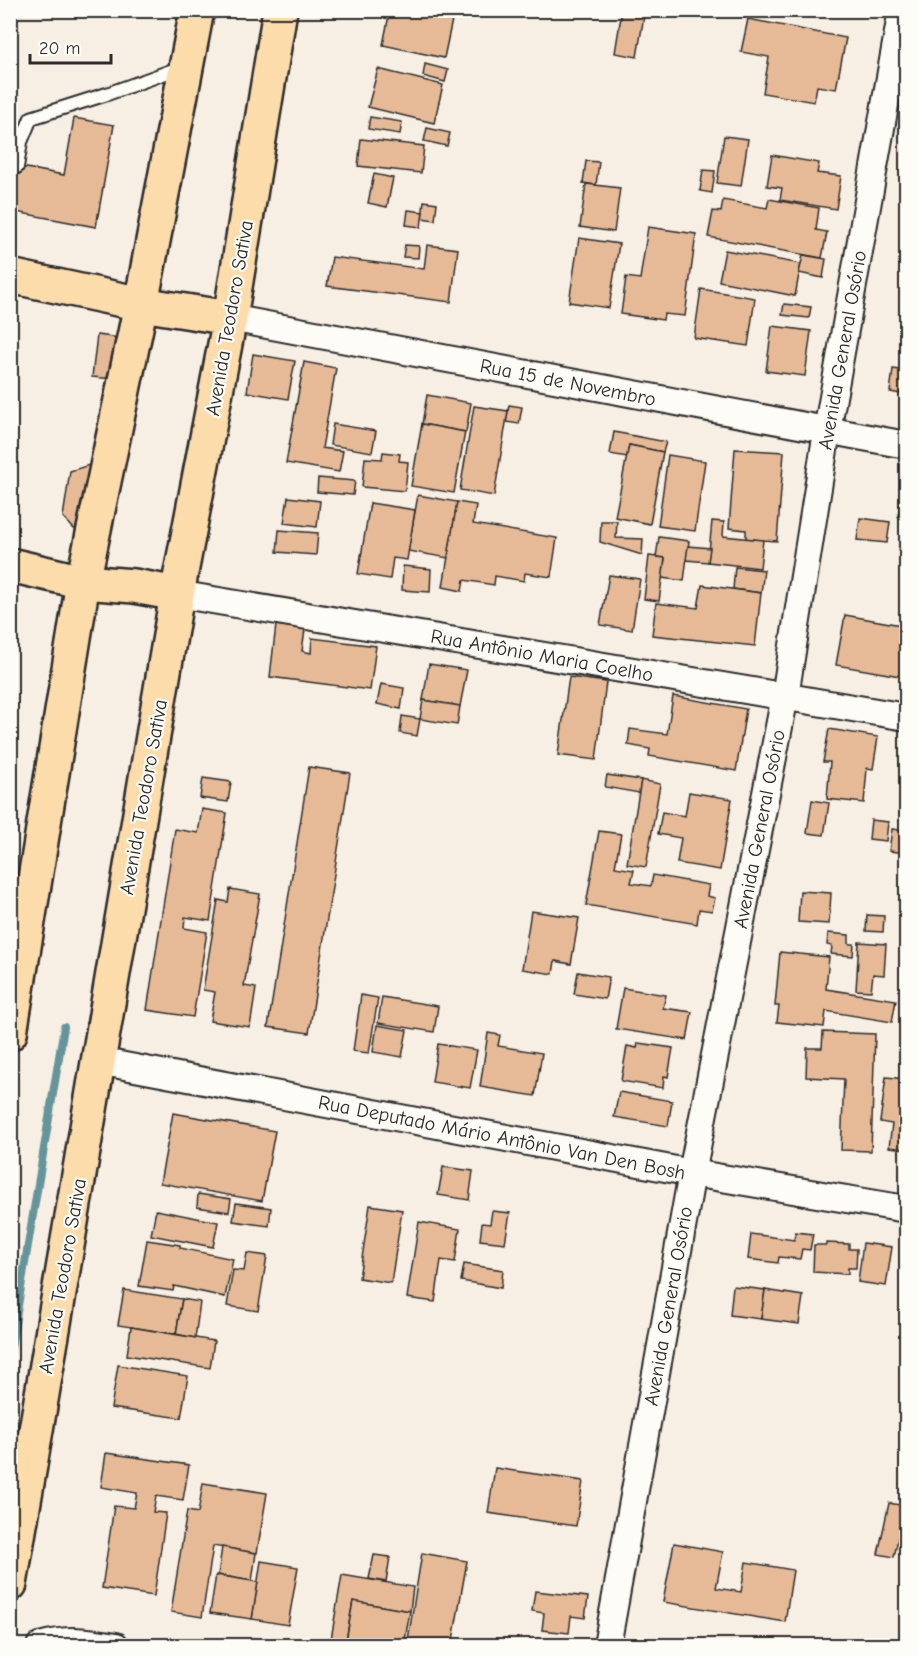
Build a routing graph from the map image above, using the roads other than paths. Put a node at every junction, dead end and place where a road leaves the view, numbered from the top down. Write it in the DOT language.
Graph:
graph roads {
  1 [pos="197,10"];
  2 [pos="280,10"];
  3 [pos="902,10"];
  4 [pos="186,66"];
  5 [pos="17,167"];
  6 [pos="11,211"];
  7 [pos="10,215"];
  8 [pos="10,276"];
  9 [pos="141,304"];
  10 [pos="230,318"];
  11 [pos="827,431"];
  12 [pos="906,445"];
  13 [pos="10,566"];
  14 [pos="83,582"];
  15 [pos="177,594"];
  16 [pos="785,696"];
  17 [pos="906,717"];
  18 [pos="10,1033"];
  19 [pos="98,1061"];
  20 [pos="692,1173"];
  21 [pos="906,1209"];
  22 [pos="10,1584"];
  23 [pos="40,1646"];
  24 [pos="116,1646"];
  25 [pos="607,1646"];
  1 -- 4 [label="main road"];
  2 -- 10 [label="main road, Avenida Teodoro Sativa"];
  3 -- 11 [label="street, Avenida General Osório"];
  4 -- 5 [label="lane"];
  4 -- 9 [label="main road"];
  6 -- 7 [label="lane"];
  8 -- 9 [label="main road"];
  9 -- 10 [label="main road"];
  9 -- 14 [label="main road"];
  10 -- 11 [label="street, Rua 15 de Novembro"];
  10 -- 15 [label="main road, Avenida Teodoro Sativa"];
  11 -- 12 [label="street, Rua 15 de Novembro"];
  11 -- 16 [label="street, Avenida General Osório"];
  13 -- 14 [label="main road"];
  14 -- 15 [label="main road"];
  14 -- 18 [label="main road"];
  15 -- 16 [label="street, Rua Antônio Maria Coelho"];
  15 -- 19 [label="main road, Avenida Teodoro Sativa"];
  16 -- 17 [label="street, Rua Antônio Maria Coelho"];
  16 -- 20 [label="street, Avenida General Osório"];
  19 -- 20 [label="street, Rua Deputado Mário Antônio Van Den Bosh"];
  19 -- 22 [label="main road, Avenida Teodoro Sativa"];
  20 -- 21 [label="street, Rua Deputado Mário Antônio Van Den Bosh"];
  20 -- 25 [label="street, Avenida General Osório"];
  23 -- 24 [label="street"];
}
